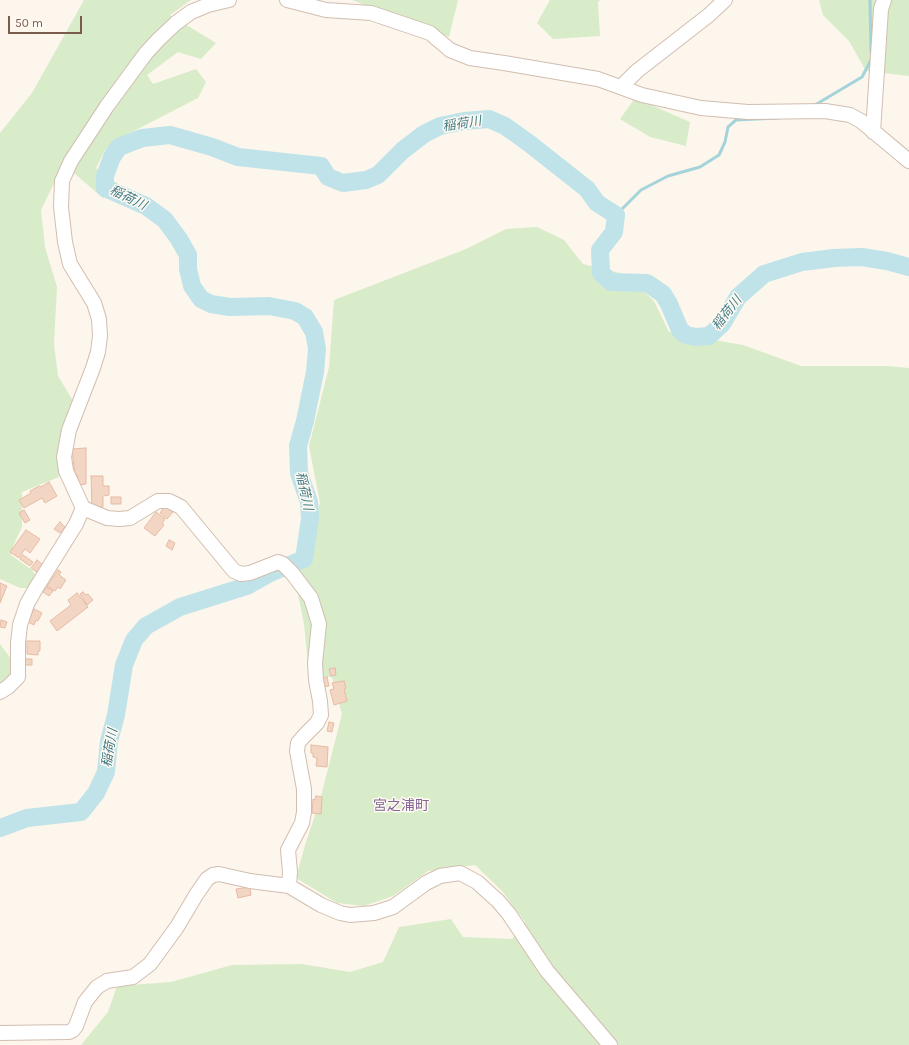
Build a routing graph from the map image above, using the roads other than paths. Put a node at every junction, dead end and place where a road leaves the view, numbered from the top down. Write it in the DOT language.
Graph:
graph roads {
  1 [pos="229,0"];
  2 [pos="287,0"];
  3 [pos="724,0"];
  4 [pos="884,0"];
  5 [pos="621,87"];
  6 [pos="873,132"];
  7 [pos="909,161"];
  8 [pos="83,508"];
  9 [pos="0,692"];
  10 [pos="289,886"];
  11 [pos="0,1033"];
  12 [pos="610,1045"];
  1 -- 8 [label="street"];
  2 -- 5 [label="street"];
  3 -- 5 [label="street"];
  4 -- 6 [label="street"];
  5 -- 6 [label="street"];
  6 -- 7 [label="street"];
  8 -- 9 [label="street"];
  8 -- 10 [label="street"];
  10 -- 11 [label="street"];
  10 -- 12 [label="street"];
}
